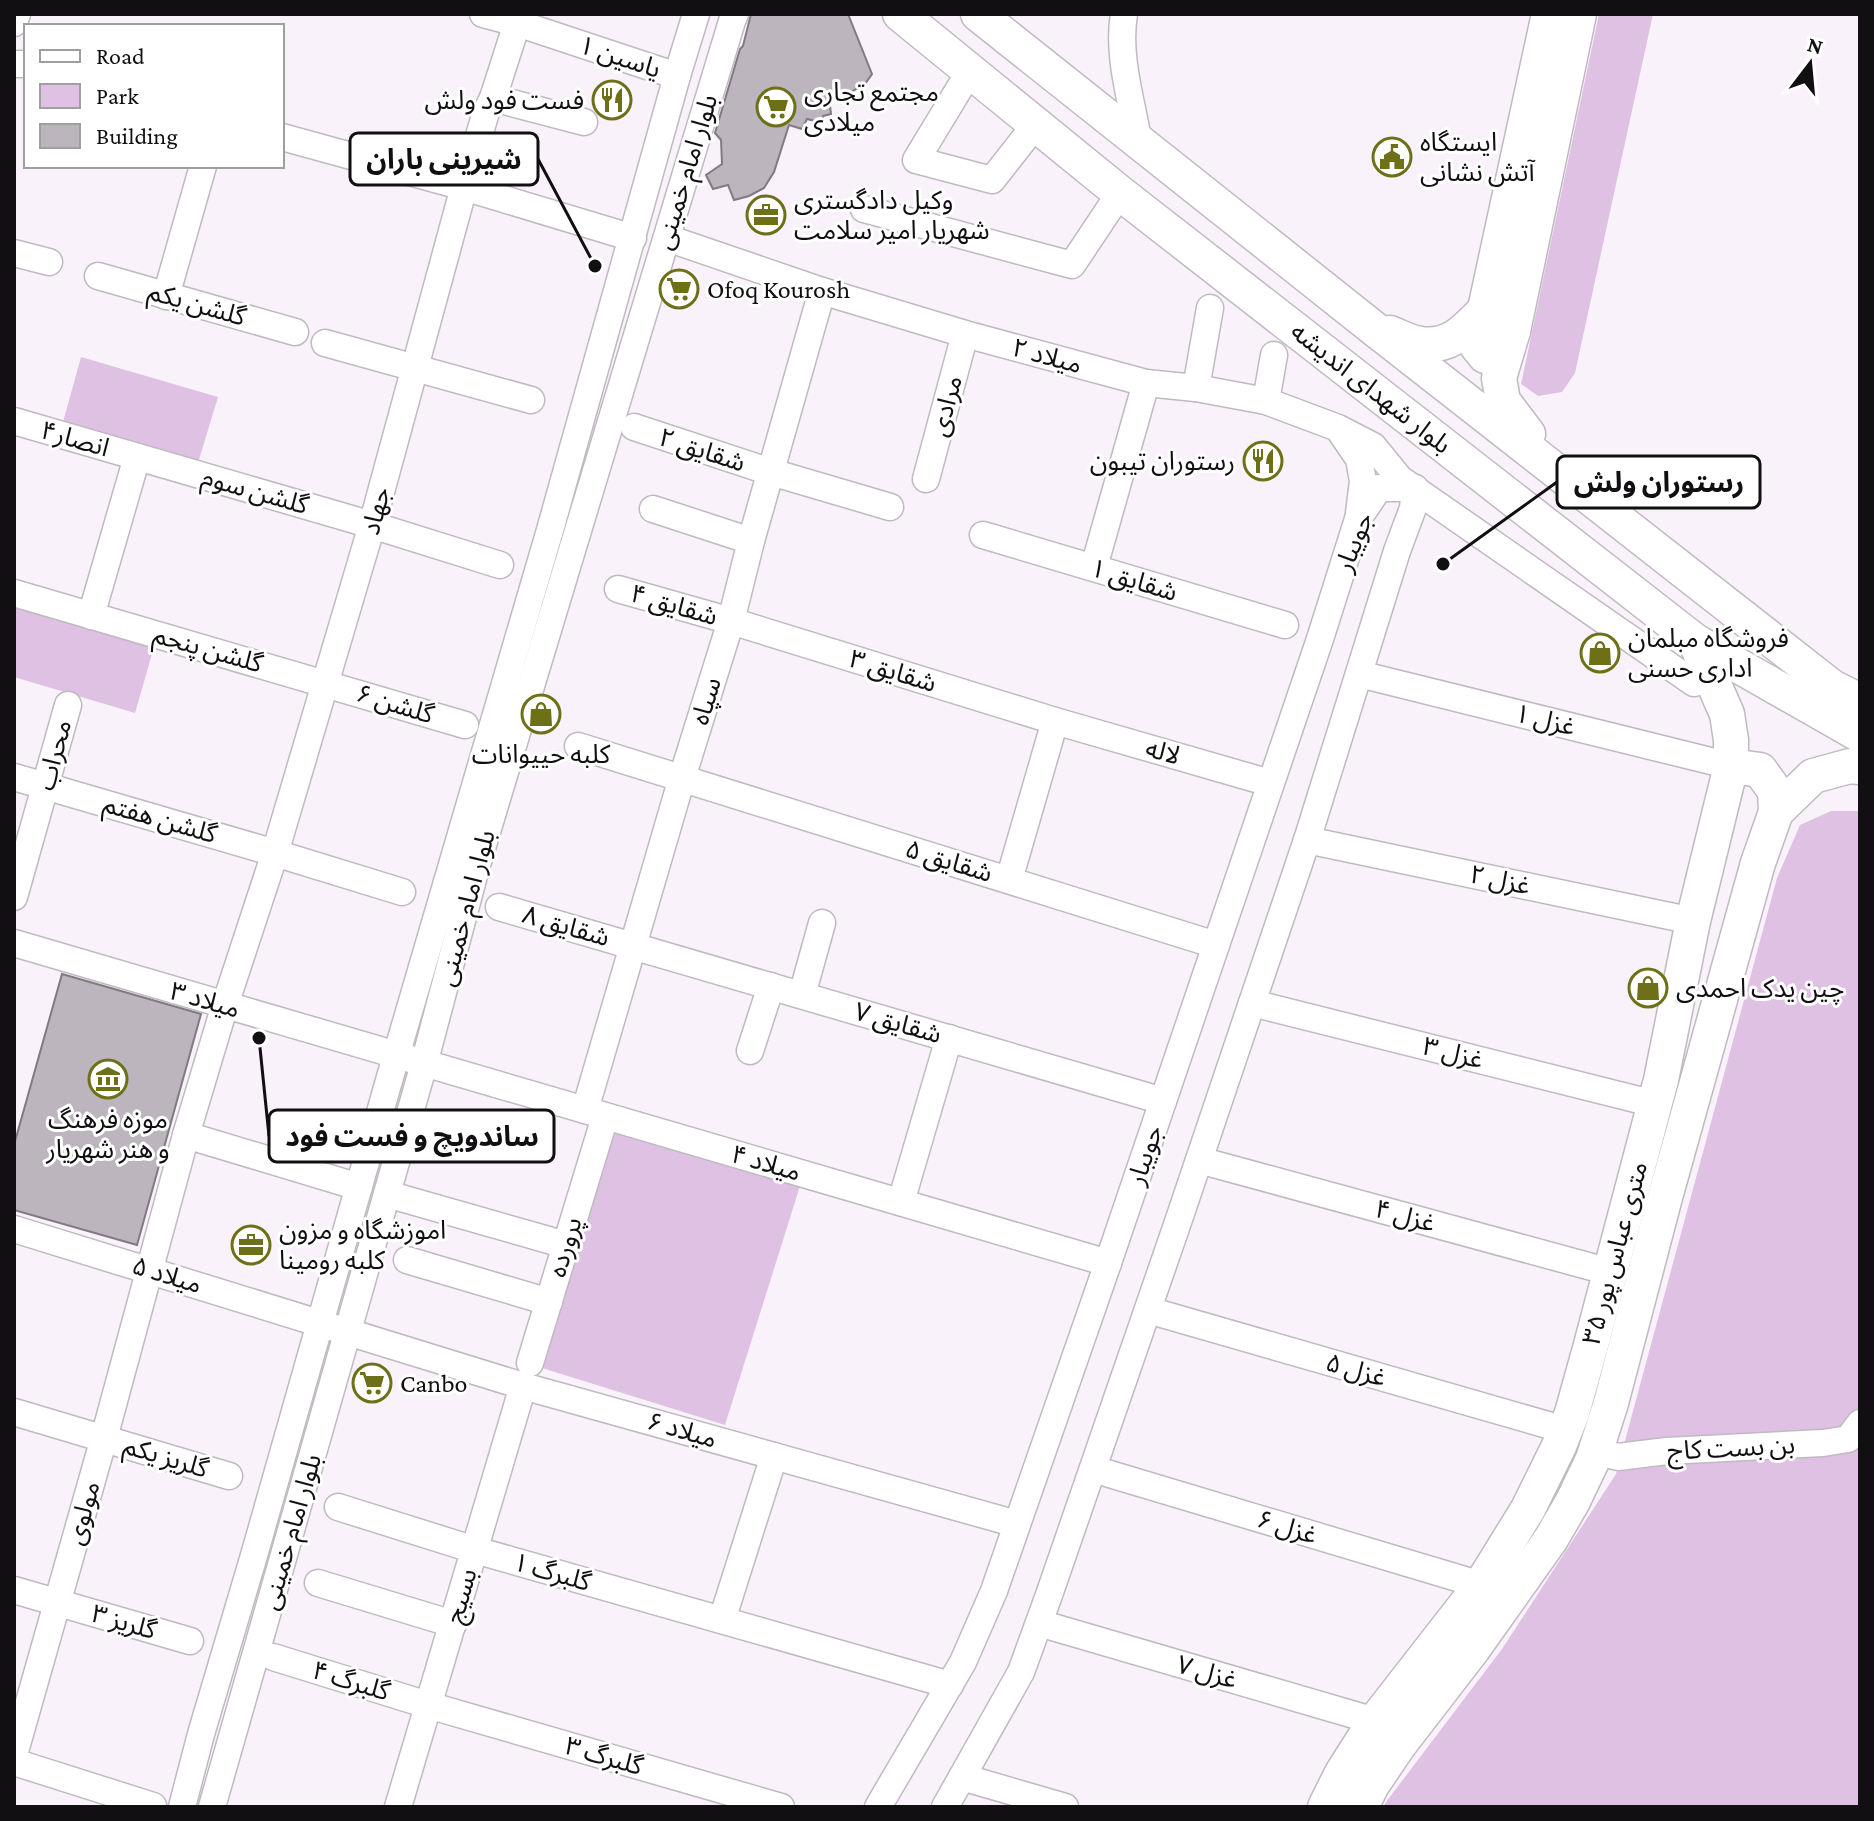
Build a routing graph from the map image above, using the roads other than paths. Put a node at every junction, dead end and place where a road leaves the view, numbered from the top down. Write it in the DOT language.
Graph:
graph roads {
  1 [pos="17,14"];
  2 [pos="483,14"];
  3 [pos="696,14"];
  4 [pos="900,14"];
  5 [pos="978,14"];
  6 [pos="1124,14"];
  7 [pos="1549,14"];
  8 [pos="1579,14"];
  9 [pos="733,16"];
  10 [pos="518,19"];
  11 [pos="14,23"];
  12 [pos="970,71"];
  13 [pos="677,76"];
  14 [pos="493,98"];
  15 [pos="584,122"];
  16 [pos="1036,124"];
  17 [pos="284,138"];
  18 [pos="1138,139"];
  19 [pos="202,168"];
  20 [pos="464,187"];
  21 [pos="1120,193"];
  22 [pos="864,209"];
  23 [pos="633,238"];
  24 [pos="667,238"];
  25 [pos="14,253"];
  26 [pos="49,262"];
  27 [pos="98,276"];
  28 [pos="822,291"];
  29 [pos="166,296"];
  30 [pos="1210,308"];
  31 [pos="1487,308"];
  32 [pos="1372,327"];
  33 [pos="1513,331"];
  34 [pos="295,332"];
  35 [pos="965,334"];
  36 [pos="325,343"];
  37 [pos="1274,355"];
  38 [pos="414,366"];
  39 [pos="1146,383"];
  40 [pos="1196,388"];
  41 [pos="531,400"];
  42 [pos="1266,401"];
  43 [pos="14,421"];
  44 [pos="634,427"];
  45 [pos="1338,428"];
  46 [pos="137,457"];
  47 [pos="1552,466"];
  48 [pos="771,472"];
  49 [pos="926,479"];
  50 [pos="1415,488"];
  51 [pos="890,507"];
  52 [pos="653,509"];
  53 [pos="1358,519"];
  54 [pos="372,525"];
  55 [pos="983,535"];
  56 [pos="751,541"];
  57 [pos="500,565"];
  58 [pos="1094,567"];
  59 [pos="618,589"];
  60 [pos="14,593"];
  61 [pos="91,616"];
  62 [pos="731,621"];
  63 [pos="1285,625"];
  64 [pos="1695,641"];
  65 [pos="1359,674"];
  66 [pos="325,683"];
  67 [pos="1694,683"];
  68 [pos="1860,701"];
  69 [pos="68,705"];
  70 [pos="1055,721"];
  71 [pos="465,725"];
  72 [pos="1860,735"];
  73 [pos="578,746"];
  74 [pos="1731,766"];
  75 [pos="1860,767"];
  76 [pos="14,777"];
  77 [pos="682,778"];
  78 [pos="1270,783"];
  79 [pos="45,786"];
  80 [pos="1776,812"];
  81 [pos="1307,840"];
  82 [pos="275,853"];
  83 [pos="1009,880"];
  84 [pos="402,892"];
  85 [pos="14,897"];
  86 [pos="499,907"];
  87 [pos="1693,921"];
  88 [pos="822,923"];
  89 [pos="14,943"];
  90 [pos="1216,945"];
  91 [pos="633,946"];
  92 [pos="771,986"];
  93 [pos="802,995"];
  94 [pos="1252,1003"];
  95 [pos="225,1005"];
  96 [pos="949,1038"];
  97 [pos="750,1051"];
  98 [pos="396,1056"];
  99 [pos="424,1064"];
  100 [pos="1163,1101"];
  101 [pos="1655,1104"];
  102 [pos="593,1120"];
  103 [pos="186,1135"];
  104 [pos="1199,1160"];
  105 [pos="359,1187"];
  106 [pos="387,1194"];
  107 [pos="901,1202"];
  108 [pos="14,1229"];
  109 [pos="566,1245"];
  110 [pos="407,1260"];
  111 [pos="1108,1263"];
  112 [pos="149,1270"];
  113 [pos="1610,1272"];
  114 [pos="549,1302"];
  115 [pos="1148,1310"];
  116 [pos="321,1322"];
  117 [pos="348,1332"];
  118 [pos="527,1374"];
  119 [pos="14,1412"];
  120 [pos="1860,1423"];
  121 [pos="1565,1430"];
  122 [pos="104,1438"];
  123 [pos="1597,1447"];
  124 [pos="774,1456"];
  125 [pos="1093,1469"];
  126 [pos="229,1476"];
  127 [pos="338,1507"];
  128 [pos="1017,1524"];
  129 [pos="475,1550"];
  130 [pos="318,1583"];
  131 [pos="1481,1585"];
  132 [pos="14,1590"];
  133 [pos="57,1603"];
  134 [pos="722,1620"];
  135 [pos="1039,1623"];
  136 [pos="453,1624"];
  137 [pos="190,1641"];
  138 [pos="273,1657"];
  139 [pos="950,1685"];
  140 [pos="428,1705"];
  141 [pos="1375,1721"];
  142 [pos="14,1755"];
  143 [pos="14,1762"];
  144 [pos="962,1777"];
  145 [pos="153,1806"];
  146 [pos="182,1807"];
  147 [pos="212,1807"];
  148 [pos="398,1807"];
  149 [pos="781,1807"];
  150 [pos="878,1807"];
  151 [pos="945,1807"];
  152 [pos="1065,1807"];
  153 [pos="1325,1807"];
  154 [pos="1361,1807"];
  1 -- 11 [label="street"];
  2 -- 10 [label="street, یاسین ۱"];
  3 -- 13 [label="street, بلوار امام خمینی"];
  4 -- 12 [label="main road, بلوار شهدای اندیشه"];
  5 -- 18 [label="main road, بلوار شهدای اندیشه"];
  6 -- 18 [label="street"];
  7 -- 31 [label="main road"];
  8 -- 33 [label="main road"];
  9 -- 24 [label="street, بلوار امام خمینی"];
  10 -- 13 [label="street, یاسین ۱"];
  10 -- 14 [label="street, جهاد"];
  12 -- 16 [label="main road, بلوار شهدای اندیشه"];
  12 -- 16 [label="street"];
  13 -- 23 [label="street, بلوار امام خمینی"];
  14 -- 15 [label="street"];
  14 -- 20 [label="street, جهاد"];
  16 -- 21 [label="main road, بلوار شهدای اندیشه"];
  17 -- 20 [label="street"];
  18 -- 32 [label="main road, بلوار شهدای اندیشه"];
  19 -- 29 [label="street"];
  20 -- 23 [label="street"];
  20 -- 38 [label="street, جهاد"];
  21 -- 22 [label="street"];
  21 -- 64 [label="main road, بلوار شهدای اندیشه"];
  23 -- 98 [label="street, بلوار امام خمینی"];
  24 -- 28 [label="street, میلاد ۲"];
  24 -- 99 [label="street, بلوار امام خمینی"];
  25 -- 26 [label="street"];
  27 -- 29 [label="street, گلشن یکم"];
  28 -- 35 [label="street, میلاد ۲"];
  28 -- 48 [label="street, سپاه"];
  29 -- 34 [label="street, گلشن یکم"];
  30 -- 40 [label="street"];
  31 -- 32 [label="main road"];
  31 -- 33 [label="main road"];
  32 -- 47 [label="main road, بلوار شهدای اندیشه"];
  33 -- 47 [label="main road"];
  35 -- 39 [label="street, میلاد ۲"];
  35 -- 49 [label="street, مرادی"];
  36 -- 38 [label="street"];
  37 -- 42 [label="street"];
  38 -- 41 [label="street"];
  38 -- 54 [label="street, جهاد"];
  39 -- 40 [label="street, میلاد ۲"];
  39 -- 58 [label="street"];
  40 -- 42 [label="street, میلاد ۲"];
  42 -- 45 [label="street, میلاد ۲"];
  43 -- 46 [label="street, انصار۴"];
  44 -- 48 [label="street, شقایق ۲"];
  45 -- 50 [label="street, میلاد ۲"];
  45 -- 53 [label="street"];
  46 -- 54 [label="street, گلشن سوم"];
  46 -- 61 [label="street"];
  47 -- 68 [label="main road, بلوار شهدای اندیشه"];
  48 -- 51 [label="street"];
  48 -- 56 [label="street, سپاه"];
  50 -- 53 [label="street, جویبار"];
  50 -- 65 [label="street, جویبار"];
  50 -- 67 [label="street, میلاد ۲"];
  52 -- 56 [label="street"];
  53 -- 78 [label="street, جویبار"];
  54 -- 57 [label="street, گلشن سوم"];
  54 -- 66 [label="street, جهاد"];
  55 -- 58 [label="street, شقایق ۱"];
  56 -- 62 [label="street, سپاه"];
  58 -- 63 [label="street, شقایق ۱"];
  59 -- 62 [label="street, شقایق ۴"];
  60 -- 61 [label="street, گلشن پنجم"];
  61 -- 66 [label="street, گلشن پنجم"];
  62 -- 70 [label="street, شقایق ۳"];
  62 -- 77 [label="street, سپاه"];
  64 -- 72 [label="main road, بلوار شهدای اندیشه"];
  64 -- 74 [label="main road, ۳۵ متری عباس پور"];
  65 -- 74 [label="street, غزل ۱"];
  65 -- 81 [label="street, جویبار"];
  66 -- 71 [label="street, گلشن ۶"];
  66 -- 82 [label="street, جهاد"];
  69 -- 79 [label="street, محراب"];
  70 -- 78 [label="street, لاله"];
  70 -- 83 [label="street"];
  73 -- 77 [label="street, شقایق ۵"];
  74 -- 80 [label="main road"];
  74 -- 87 [label="main road, ۳۵ متری عباس پور"];
  75 -- 80 [label="main road"];
  76 -- 79 [label="street, گلشن هفتم"];
  77 -- 83 [label="street, شقایق ۵"];
  77 -- 91 [label="street, سپاه"];
  78 -- 90 [label="street, جویبار"];
  79 -- 82 [label="street, گلشن هفتم"];
  79 -- 85 [label="street, محراب"];
  80 -- 123 [label="main road, ۳۵ متری عباس پور"];
  81 -- 87 [label="street, غزل ۲"];
  81 -- 94 [label="street, جویبار"];
  82 -- 84 [label="street, گلشن هفتم"];
  82 -- 95 [label="street, جهاد"];
  83 -- 90 [label="street, شقایق ۵"];
  86 -- 91 [label="street, شقایق ۸"];
  87 -- 101 [label="main road, ۳۵ متری عباس پور"];
  88 -- 93 [label="street"];
  89 -- 95 [label="street, میلاد ۳"];
  90 -- 100 [label="street, جویبار"];
  91 -- 92 [label="street, شقایق ۷"];
  91 -- 102 [label="street, سپاه"];
  92 -- 93 [label="street, شقایق ۷"];
  92 -- 97 [label="street"];
  93 -- 96 [label="street, شقایق ۷"];
  94 -- 101 [label="street, غزل ۳"];
  94 -- 104 [label="street, جویبار"];
  95 -- 98 [label="street, میلاد ۳"];
  95 -- 103 [label="street, جهاد"];
  96 -- 100 [label="street, شقایق ۷"];
  96 -- 107 [label="street"];
  98 -- 99 [label="street, میلاد ۳"];
  98 -- 105 [label="street, بلوار امام خمینی"];
  99 -- 102 [label="street, میلاد ۴"];
  99 -- 106 [label="street, بلوار امام خمینی"];
  100 -- 111 [label="street, جویبار"];
  101 -- 113 [label="main road, ۳۵ متری عباس پور"];
  102 -- 107 [label="street, میلاد ۴"];
  102 -- 109 [label="street, پرورده"];
  103 -- 105 [label="street"];
  103 -- 112 [label="street, مولوی"];
  104 -- 113 [label="street, غزل ۴"];
  104 -- 115 [label="street, جویبار"];
  105 -- 116 [label="street, بلوار امام خمینی"];
  106 -- 109 [label="street"];
  106 -- 117 [label="street, بلوار امام خمینی"];
  107 -- 111 [label="street, میلاد ۴"];
  108 -- 112 [label="street, میلاد ۵"];
  109 -- 114 [label="street, پرورده"];
  110 -- 114 [label="street"];
  111 -- 128 [label="street, جویبار"];
  112 -- 116 [label="street, میلاد ۵"];
  112 -- 122 [label="street, مولوی"];
  113 -- 121 [label="main road, ۳۵ متری عباس پور"];
  114 -- 118 [label="street, پرورده"];
  115 -- 121 [label="street, غزل ۵"];
  115 -- 125 [label="street, جویبار"];
  116 -- 117 [label="street, میلاد ۵"];
  116 -- 146 [label="street, بلوار امام خمینی"];
  117 -- 118 [label="street, میلاد ۶"];
  117 -- 147 [label="street, بلوار امام خمینی"];
  118 -- 124 [label="street, میلاد ۶"];
  118 -- 129 [label="street, بسیج"];
  119 -- 122 [label="street, گلریز یکم"];
  120 -- 123 [label="street, بن بست کاج"];
  121 -- 131 [label="main road, ۳۵ متری عباس پور"];
  122 -- 126 [label="street, گلریز یکم"];
  122 -- 133 [label="street, مولوی"];
  123 -- 154 [label="main road, ۳۵ متری عباس پور"];
  124 -- 128 [label="street, میلاد ۶"];
  124 -- 134 [label="street"];
  125 -- 131 [label="street, غزل ۶"];
  125 -- 135 [label="street, جویبار"];
  127 -- 129 [label="street, گلبرگ ۱"];
  128 -- 139 [label="street, جویبار"];
  129 -- 134 [label="street, گلبرگ ۱"];
  129 -- 136 [label="street, بسیج"];
  130 -- 136 [label="street"];
  131 -- 141 [label="main road, ۳۵ متری عباس پور"];
  132 -- 133 [label="street, گلریز ۳"];
  133 -- 137 [label="street, گلریز ۳"];
  133 -- 142 [label="street, مولوی"];
  134 -- 139 [label="street, گلبرگ ۱"];
  135 -- 141 [label="street, غزل ۷"];
  135 -- 144 [label="street, جویبار"];
  136 -- 140 [label="street, بسیج"];
  138 -- 140 [label="street, گلبرگ ۴"];
  139 -- 150 [label="street, جویبار"];
  140 -- 148 [label="street, بسیج"];
  140 -- 149 [label="street, گلبرگ ۳"];
  141 -- 153 [label="main road, ۳۵ متری عباس پور"];
  143 -- 145 [label="street"];
  144 -- 151 [label="street, جویبار"];
  144 -- 152 [label="street"];
}
